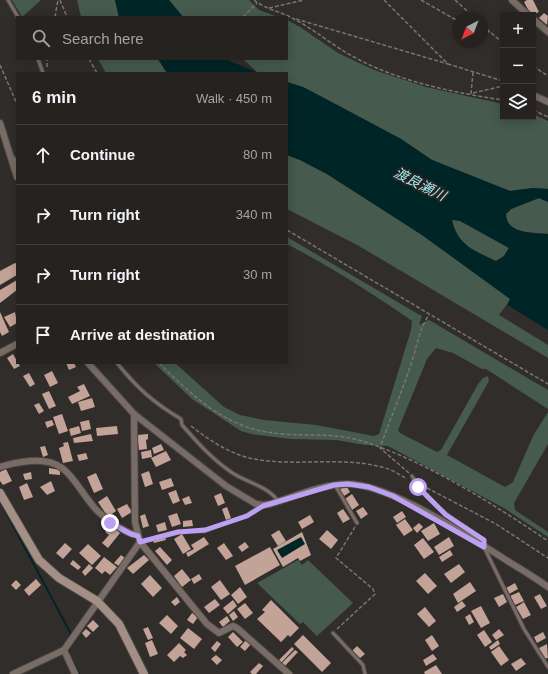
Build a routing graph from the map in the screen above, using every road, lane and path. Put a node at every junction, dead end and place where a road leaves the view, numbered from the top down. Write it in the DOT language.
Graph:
graph roads {
  1 [pos="8,0"];
  2 [pos="59,0"];
  3 [pos="254,0"];
  4 [pos="304,0"];
  5 [pos="384,0"];
  6 [pos="420,0"];
  7 [pos="455,0"];
  8 [pos="513,0"];
  9 [pos="258,3"];
  10 [pos="268,8"];
  11 [pos="468,12"];
  12 [pos="525,12"];
  13 [pos="17,16"];
  14 [pos="55,16"];
  15 [pos="67,16"];
  16 [pos="244,16"];
  17 [pos="287,16"];
  18 [pos="288,16"];
  19 [pos="292,18"];
  20 [pos="452,18"];
  21 [pos="536,22"];
  22 [pos="490,32"];
  23 [pos="548,32"];
  24 [pos="500,40"];
  25 [pos="38,60"];
  26 [pos="47,60"];
  27 [pos="90,60"];
  28 [pos="448,64"];
  29 [pos="0,65"];
  30 [pos="536,68"];
  31 [pos="43,72"];
  32 [pos="46,72"];
  33 [pos="96,72"];
  34 [pos="473,72"];
  35 [pos="548,76"];
  36 [pos="500,80"];
  37 [pos="500,87"];
  38 [pos="471,94"];
  39 [pos="536,96"];
  40 [pos="500,99"];
  41 [pos="16,102"];
  42 [pos="548,102"];
  43 [pos="536,111"];
  44 [pos="548,117"];
  45 [pos="0,123"];
  46 [pos="11,156"];
  47 [pos="16,161"];
  48 [pos="16,174"];
  49 [pos="288,231"];
  50 [pos="428,315"];
  51 [pos="16,345"];
  52 [pos="0,353"];
  53 [pos="89,364"];
  54 [pos="118,364"];
  55 [pos="160,364"];
  56 [pos="548,384"];
  57 [pos="134,414"];
  58 [pos="380,448"];
  59 [pos="0,467"];
  60 [pos="412,476"];
  61 [pos="334,485"];
  62 [pos="0,493"];
  63 [pos="278,501"];
  64 [pos="263,506"];
  65 [pos="357,523"];
  66 [pos="139,539"];
  67 [pos="548,541"];
  68 [pos="484,547"];
  69 [pos="548,587"];
  70 [pos="98,601"];
  71 [pos="333,633"];
  72 [pos="64,650"];
  73 [pos="548,667"];
  74 [pos="13,674"];
  75 [pos="75,674"];
  76 [pos="144,674"];
  77 [pos="289,674"];
  78 [pos="365,674"];
  1 -- 13 [label="lane"];
  2 -- 14 [label="path"];
  2 -- 15 [label="path"];
  3 -- 9 [label="path"];
  4 -- 10 [label="path"];
  5 -- 28 [label="path"];
  6 -- 20 [label="path"];
  7 -- 11 [label="path"];
  8 -- 12 [label="street"];
  9 -- 10 [label="path"];
  9 -- 16 [label="path"];
  10 -- 17 [label="path"];
  18 -- 19 [label="path"];
  19 -- 28 [label="path"];
  19 -- 38 [label="path"];
  21 -- 23 [label="street"];
  22 -- 24 [label="path"];
  25 -- 31 [label="lane"];
  26 -- 32 [label="path"];
  27 -- 33 [label="path"];
  28 -- 34 [label="path"];
  29 -- 41 [label="path"];
  30 -- 35 [label="path"];
  34 -- 36 [label="path"];
  34 -- 38 [label="path"];
  37 -- 38 [label="path"];
  38 -- 40 [label="path"];
  39 -- 42 [label="street"];
  43 -- 44 [label="path"];
  45 -- 46 [label="street"];
  46 -- 47 [label="lane"];
  46 -- 48 [label="street"];
  49 -- 50 [label="path"];
  50 -- 56 [label="path"];
  50 -- 58 [label="path"];
  51 -- 52 [label="street"];
  53 -- 57 [label="street"];
  54 -- 63 [label="lane"];
  55 -- 58 [label="path"];
  57 -- 64 [label="street"];
  57 -- 66 [label="street"];
  58 -- 60 [label="path"];
  58 -- 67 [label="path"];
  59 -- 66 [label="street"];
  60 -- 68 [label="lane"];
  61 -- 63 [label="street"];
  61 -- 65 [label="lane"];
  61 -- 68 [label="street"];
  62 -- 70 [label="street"];
  63 -- 64 [label="street"];
  64 -- 66 [label="lane"];
  65 -- 71 [label="path"];
  66 -- 70 [label="street"];
  66 -- 77 [label="street"];
  68 -- 69 [label="street"];
  68 -- 73 [label="lane"];
  70 -- 72 [label="street"];
  70 -- 76 [label="street"];
  71 -- 78 [label="lane"];
  72 -- 74 [label="street"];
  72 -- 75 [label="street"];
}
